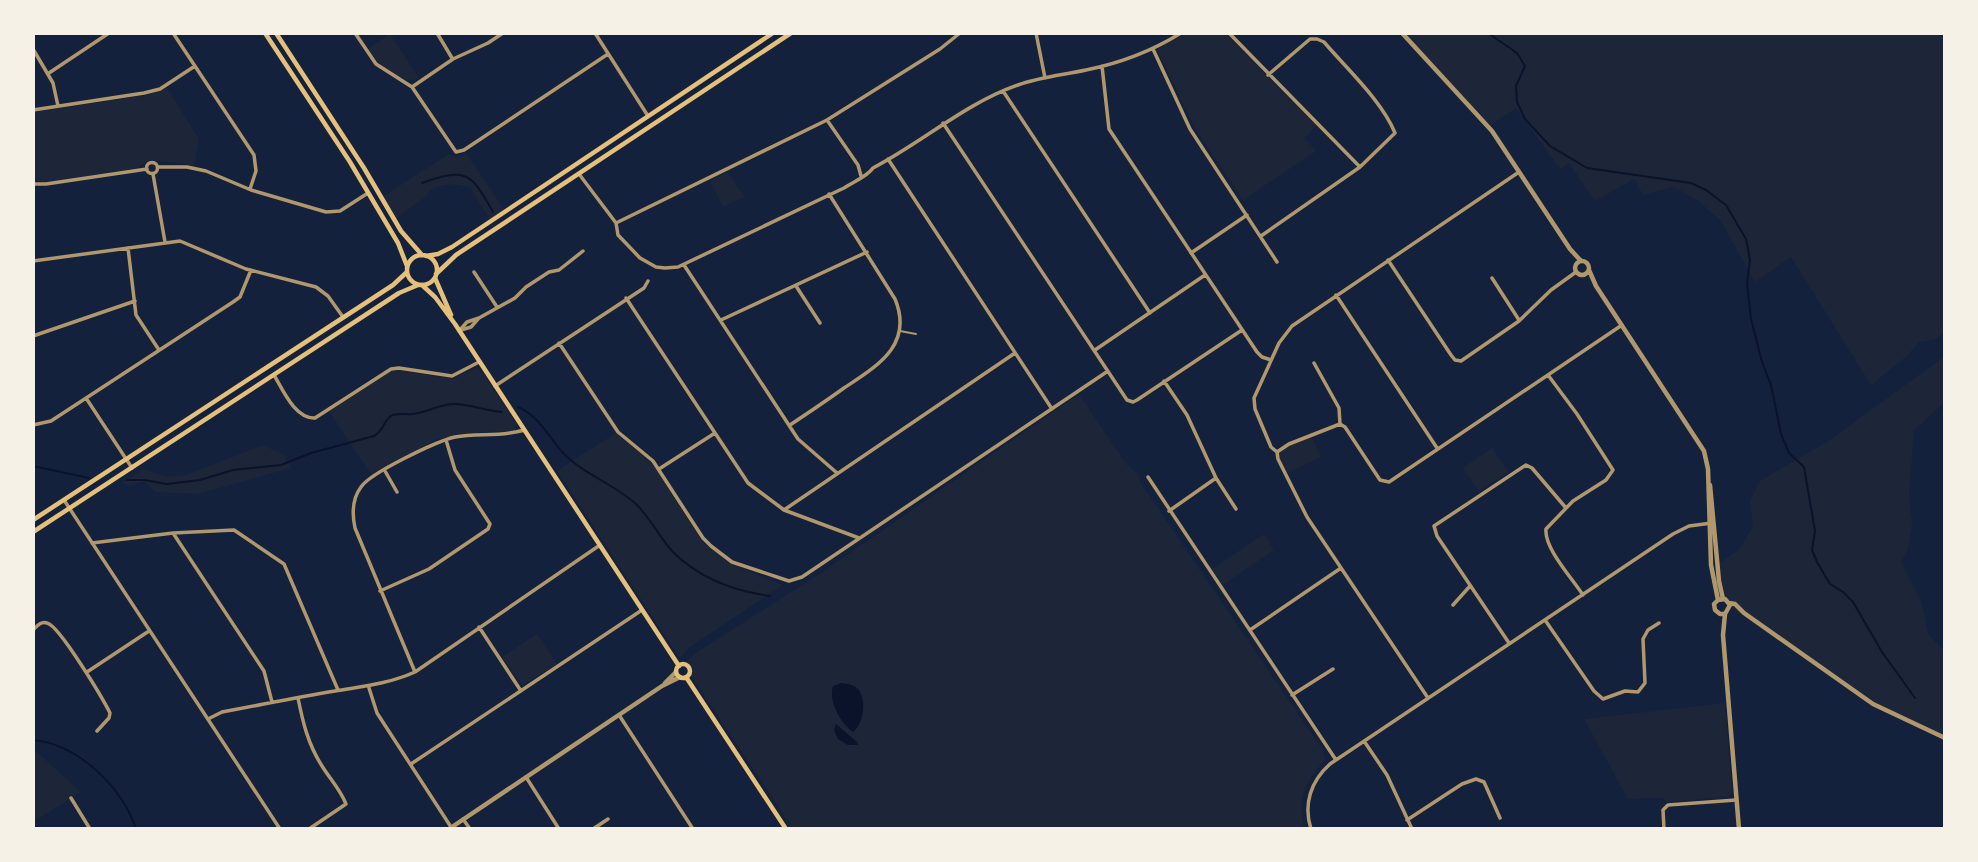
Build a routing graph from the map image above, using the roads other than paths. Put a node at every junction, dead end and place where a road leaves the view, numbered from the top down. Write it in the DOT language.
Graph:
graph roads {
  1 [pos="109,33"];
  2 [pos="173,33"];
  3 [pos="265,33"];
  4 [pos="276,33"];
  5 [pos="355,33"];
  6 [pos="437,33"];
  7 [pos="503,33"];
  8 [pos="595,33"];
  9 [pos="773,33"];
  10 [pos="791,33"];
  11 [pos="1036,33"];
  12 [pos="1181,33"];
  13 [pos="1229,33"];
  14 [pos="1402,33"];
  15 [pos="958,34"];
  16 [pos="33,49"];
  17 [pos="1153,49"];
  18 [pos="608,54"];
  19 [pos="453,59"];
  20 [pos="195,65"];
  21 [pos="1102,66"];
  22 [pos="49,73"];
  23 [pos="1268,75"];
  24 [pos="1045,78"];
  25 [pos="412,87"];
  26 [pos="1003,91"];
  27 [pos="58,106"];
  28 [pos="33,110"];
  29 [pos="669,114"];
  30 [pos="649,116"];
  31 [pos="828,120"];
  32 [pos="943,123"];
  33 [pos="644,131"];
  34 [pos="586,158"];
  35 [pos="888,159"];
  36 [pos="158,167"];
  37 [pos="1360,167"];
  38 [pos="147,169"];
  39 [pos="1519,172"];
  40 [pos="153,174"];
  41 [pos="579,174"];
  42 [pos="861,176"];
  43 [pos="557,177"];
  44 [pos="33,184"];
  45 [pos="375,188"];
  46 [pos="250,189"];
  47 [pos="368,193"];
  48 [pos="829,194"];
  49 [pos="1247,215"];
  50 [pos="616,223"];
  51 [pos="1261,236"];
  52 [pos="165,242"];
  53 [pos="128,247"];
  54 [pos="583,251"];
  55 [pos="867,252"];
  56 [pos="1191,253"];
  57 [pos="424,255"];
  58 [pos="1388,260"];
  59 [pos="33,261"];
  60 [pos="1278,262"];
  61 [pos="1579,263"];
  62 [pos="684,265"];
  63 [pos="407,269"];
  64 [pos="251,270"];
  65 [pos="1589,270"];
  66 [pos="474,272"];
  67 [pos="1576,272"];
  68 [pos="1584,274"];
  69 [pos="1205,275"];
  70 [pos="436,276"];
  71 [pos="1492,278"];
  72 [pos="648,281"];
  73 [pos="420,285"];
  74 [pos="796,286"];
  75 [pos="1596,286"];
  76 [pos="1336,295"];
  77 [pos="626,298"];
  78 [pos="135,301"];
  79 [pos="497,307"];
  80 [pos="1150,313"];
  81 [pos="344,317"];
  82 [pos="721,320"];
  83 [pos="1519,321"];
  84 [pos="820,323"];
  85 [pos="455,324"];
  86 [pos="1622,325"];
  87 [pos="1242,330"];
  88 [pos="459,331"];
  89 [pos="900,331"];
  90 [pos="916,334"];
  91 [pos="33,336"];
  92 [pos="559,343"];
  93 [pos="1095,350"];
  94 [pos="159,351"];
  95 [pos="1015,353"];
  96 [pos="1271,360"];
  97 [pos="480,362"];
  98 [pos="1314,363"];
  99 [pos="1108,371"];
  100 [pos="274,375"];
  101 [pos="1548,375"];
  102 [pos="1164,382"];
  103 [pos="495,386"];
  104 [pos="86,398"];
  105 [pos="1052,409"];
  106 [pos="1340,424"];
  107 [pos="33,425"];
  108 [pos="790,425"];
  109 [pos="524,430"];
  110 [pos="715,433"];
  111 [pos="446,440"];
  112 [pos="1438,449"];
  113 [pos="1278,452"];
  114 [pos="127,460"];
  115 [pos="132,468"];
  116 [pos="659,469"];
  117 [pos="385,471"];
  118 [pos="837,472"];
  119 [pos="1148,477"];
  120 [pos="1216,478"];
  121 [pos="397,492"];
  122 [pos="64,500"];
  123 [pos="1566,508"];
  124 [pos="70,509"];
  125 [pos="1236,509"];
  126 [pos="785,510"];
  127 [pos="1169,511"];
  128 [pos="33,520"];
  129 [pos="1711,523"];
  130 [pos="33,532"];
  131 [pos="173,533"];
  132 [pos="859,538"];
  133 [pos="92,543"];
  134 [pos="600,545"];
  135 [pos="1340,568"];
  136 [pos="1470,586"];
  137 [pos="380,591"];
  138 [pos="1583,595"];
  139 [pos="1721,599"];
  140 [pos="1729,603"];
  141 [pos="1453,605"];
  142 [pos="642,610"];
  143 [pos="1726,613"];
  144 [pos="1744,613"];
  145 [pos="1545,620"];
  146 [pos="1659,624"];
  147 [pos="479,627"];
  148 [pos="33,630"];
  149 [pos="1249,630"];
  150 [pos="149,631"];
  151 [pos="1509,644"];
  152 [pos="1334,669"];
  153 [pos="415,672"];
  154 [pos="86,673"];
  155 [pos="680,673"];
  156 [pos="369,687"];
  157 [pos="338,690"];
  158 [pos="521,691"];
  159 [pos="1292,695"];
  160 [pos="298,698"];
  161 [pos="1428,698"];
  162 [pos="272,702"];
  163 [pos="619,715"];
  164 [pos="208,719"];
  165 [pos="97,731"];
  166 [pos="1945,738"];
  167 [pos="1364,741"];
  168 [pos="1336,760"];
  169 [pos="411,764"];
  170 [pos="526,777"];
  171 [pos="71,798"];
  172 [pos="1736,800"];
  173 [pos="1500,818"];
  174 [pos="463,819"];
  175 [pos="608,819"];
  176 [pos="1407,820"];
  177 [pos="450,828"];
  178 [pos="90,829"];
  179 [pos="280,829"];
  180 [pos="309,829"];
  181 [pos="470,829"];
  182 [pos="559,829"];
  183 [pos="593,829"];
  184 [pos="693,829"];
  185 [pos="786,829"];
  186 [pos="1311,829"];
  187 [pos="1412,829"];
  188 [pos="1664,829"];
  189 [pos="1739,829"];
  1 -- 22 [label="street"];
  2 -- 20 [label="street"];
  3 -- 47 [label="main road"];
  4 -- 45 [label="main road"];
  5 -- 25 [label="street"];
  6 -- 19 [label="street"];
  7 -- 19 [label="street"];
  8 -- 18 [label="street"];
  9 -- 30 [label="main road"];
  10 -- 29 [label="main road"];
  11 -- 24 [label="street"];
  12 -- 17 [label="street"];
  13 -- 23 [label="street"];
  14 -- 39 [label="street"];
  15 -- 31 [label="street"];
  16 -- 22 [label="street"];
  17 -- 21 [label="street"];
  17 -- 49 [label="street"];
  18 -- 25 [label="street"];
  18 -- 30 [label="street"];
  19 -- 25 [label="street"];
  20 -- 27 [label="street"];
  20 -- 46 [label="street"];
  21 -- 24 [label="street"];
  21 -- 56 [label="street"];
  22 -- 27 [label="street"];
  23 -- 37 [label="street"];
  23 -- 37 [label="street"];
  24 -- 26 [label="street"];
  26 -- 32 [label="street"];
  26 -- 80 [label="street"];
  27 -- 28 [label="street"];
  29 -- 30 [label="main road"];
  29 -- 33 [label="main road"];
  30 -- 33 [label="main road"];
  30 -- 34 [label="main road"];
  31 -- 42 [label="street"];
  31 -- 50 [label="street"];
  32 -- 35 [label="street"];
  32 -- 93 [label="street"];
  33 -- 41 [label="main road"];
  34 -- 41 [label="main road"];
  34 -- 43 [label="main road"];
  35 -- 42 [label="street"];
  35 -- 95 [label="street"];
  36 -- 38 [label="street"];
  36 -- 40 [label="street"];
  36 -- 46 [label="street"];
  37 -- 51 [label="street"];
  38 -- 40 [label="street"];
  38 -- 44 [label="street"];
  39 -- 58 [label="street"];
  39 -- 61 [label="street"];
  40 -- 52 [label="street"];
  41 -- 43 [label="main road"];
  41 -- 50 [label="street"];
  41 -- 70 [label="main road"];
  42 -- 48 [label="street"];
  43 -- 57 [label="main road"];
  45 -- 47 [label="main road"];
  45 -- 57 [label="main road"];
  46 -- 47 [label="street"];
  47 -- 63 [label="main road"];
  48 -- 55 [label="street"];
  48 -- 62 [label="street"];
  49 -- 51 [label="street"];
  49 -- 56 [label="street"];
  50 -- 62 [label="street"];
  51 -- 60 [label="street"];
  52 -- 53 [label="street"];
  52 -- 64 [label="street"];
  53 -- 59 [label="street"];
  53 -- 78 [label="street"];
  54 -- 79 [label="street"];
  55 -- 74 [label="street"];
  55 -- 89 [label="street"];
  56 -- 69 [label="street"];
  57 -- 63 [label="main road"];
  57 -- 70 [label="main road"];
  58 -- 76 [label="street"];
  58 -- 83 [label="street"];
  61 -- 65 [label="street"];
  61 -- 67 [label="street"];
  62 -- 82 [label="street"];
  63 -- 73 [label="main road"];
  63 -- 81 [label="main road"];
  64 -- 81 [label="street"];
  64 -- 94 [label="street"];
  65 -- 68 [label="street"];
  65 -- 75 [label="street"];
  66 -- 79 [label="street"];
  67 -- 68 [label="street"];
  67 -- 83 [label="street"];
  68 -- 75 [label="street"];
  69 -- 80 [label="street"];
  69 -- 87 [label="street"];
  70 -- 73 [label="main road"];
  70 -- 85 [label="main road"];
  71 -- 83 [label="street"];
  72 -- 77 [label="street"];
  73 -- 85 [label="main road"];
  73 -- 100 [label="main road"];
  74 -- 82 [label="street"];
  74 -- 84 [label="street"];
  75 -- 86 [label="street"];
  76 -- 96 [label="street"];
  76 -- 112 [label="street"];
  77 -- 92 [label="street"];
  77 -- 110 [label="street"];
  78 -- 91 [label="street"];
  78 -- 94 [label="street"];
  79 -- 88 [label="street"];
  80 -- 93 [label="street"];
  81 -- 114 [label="main road"];
  82 -- 108 [label="street"];
  85 -- 88 [label="main road"];
  86 -- 101 [label="street"];
  86 -- 129 [label="street"];
  87 -- 96 [label="street"];
  87 -- 102 [label="street"];
  88 -- 97 [label="main road"];
  89 -- 90 [label="lane"];
  89 -- 108 [label="street"];
  92 -- 103 [label="street"];
  92 -- 116 [label="street"];
  93 -- 99 [label="street"];
  94 -- 104 [label="street"];
  95 -- 105 [label="street"];
  95 -- 118 [label="street"];
  96 -- 113 [label="street"];
  97 -- 100 [label="street"];
  97 -- 103 [label="main road"];
  98 -- 106 [label="street"];
  99 -- 102 [label="street"];
  99 -- 105 [label="street"];
  100 -- 115 [label="main road"];
  101 -- 112 [label="street"];
  101 -- 123 [label="street"];
  102 -- 120 [label="street"];
  103 -- 109 [label="main road"];
  104 -- 107 [label="street"];
  104 -- 114 [label="street"];
  105 -- 132 [label="street"];
  106 -- 112 [label="street"];
  106 -- 113 [label="street"];
  108 -- 118 [label="street"];
  109 -- 111 [label="street"];
  109 -- 134 [label="main road"];
  110 -- 116 [label="street"];
  110 -- 126 [label="street"];
  111 -- 117 [label="street"];
  111 -- 137 [label="street"];
  113 -- 135 [label="street"];
  114 -- 115 [label="street"];
  114 -- 122 [label="main road"];
  115 -- 124 [label="main road"];
  116 -- 132 [label="street"];
  117 -- 121 [label="street"];
  117 -- 137 [label="street"];
  118 -- 126 [label="street"];
  119 -- 127 [label="street"];
  120 -- 125 [label="street"];
  120 -- 127 [label="street"];
  122 -- 124 [label="street"];
  122 -- 128 [label="main road"];
  123 -- 136 [label="street"];
  123 -- 138 [label="street"];
  124 -- 130 [label="main road"];
  124 -- 133 [label="street"];
  126 -- 132 [label="street"];
  127 -- 149 [label="street"];
  129 -- 138 [label="street"];
  129 -- 139 [label="street"];
  131 -- 133 [label="street"];
  131 -- 157 [label="street"];
  131 -- 162 [label="street"];
  133 -- 150 [label="street"];
  134 -- 142 [label="main road"];
  134 -- 147 [label="street"];
  135 -- 149 [label="street"];
  135 -- 161 [label="street"];
  136 -- 141 [label="street"];
  136 -- 151 [label="street"];
  137 -- 153 [label="street"];
  138 -- 145 [label="street"];
  139 -- 140 [label="street"];
  139 -- 143 [label="street"];
  140 -- 143 [label="street"];
  140 -- 144 [label="street"];
  142 -- 155 [label="main road"];
  142 -- 158 [label="street"];
  143 -- 144 [label="street"];
  143 -- 172 [label="street"];
  144 -- 166 [label="street"];
  145 -- 146 [label="street"];
  145 -- 151 [label="street"];
  147 -- 153 [label="street"];
  147 -- 158 [label="street"];
  148 -- 154 [label="street"];
  149 -- 159 [label="street"];
  150 -- 154 [label="street"];
  150 -- 164 [label="street"];
  151 -- 161 [label="street"];
  152 -- 159 [label="street"];
  153 -- 156 [label="street"];
  154 -- 165 [label="street"];
  155 -- 163 [label="street"];
  155 -- 185 [label="main road"];
  156 -- 157 [label="street"];
  156 -- 169 [label="street"];
  157 -- 160 [label="street"];
  158 -- 169 [label="street"];
  159 -- 168 [label="street"];
  160 -- 162 [label="street"];
  160 -- 180 [label="street"];
  161 -- 167 [label="street"];
  162 -- 164 [label="street"];
  163 -- 170 [label="street"];
  163 -- 184 [label="street"];
  164 -- 179 [label="street"];
  167 -- 168 [label="street"];
  167 -- 176 [label="street"];
  168 -- 186 [label="street"];
  169 -- 177 [label="street"];
  170 -- 174 [label="street"];
  170 -- 182 [label="street"];
  171 -- 178 [label="street"];
  172 -- 188 [label="street"];
  172 -- 189 [label="street"];
  173 -- 176 [label="street"];
  174 -- 177 [label="street"];
  174 -- 181 [label="street"];
  175 -- 183 [label="street"];
  176 -- 187 [label="street"];
}
